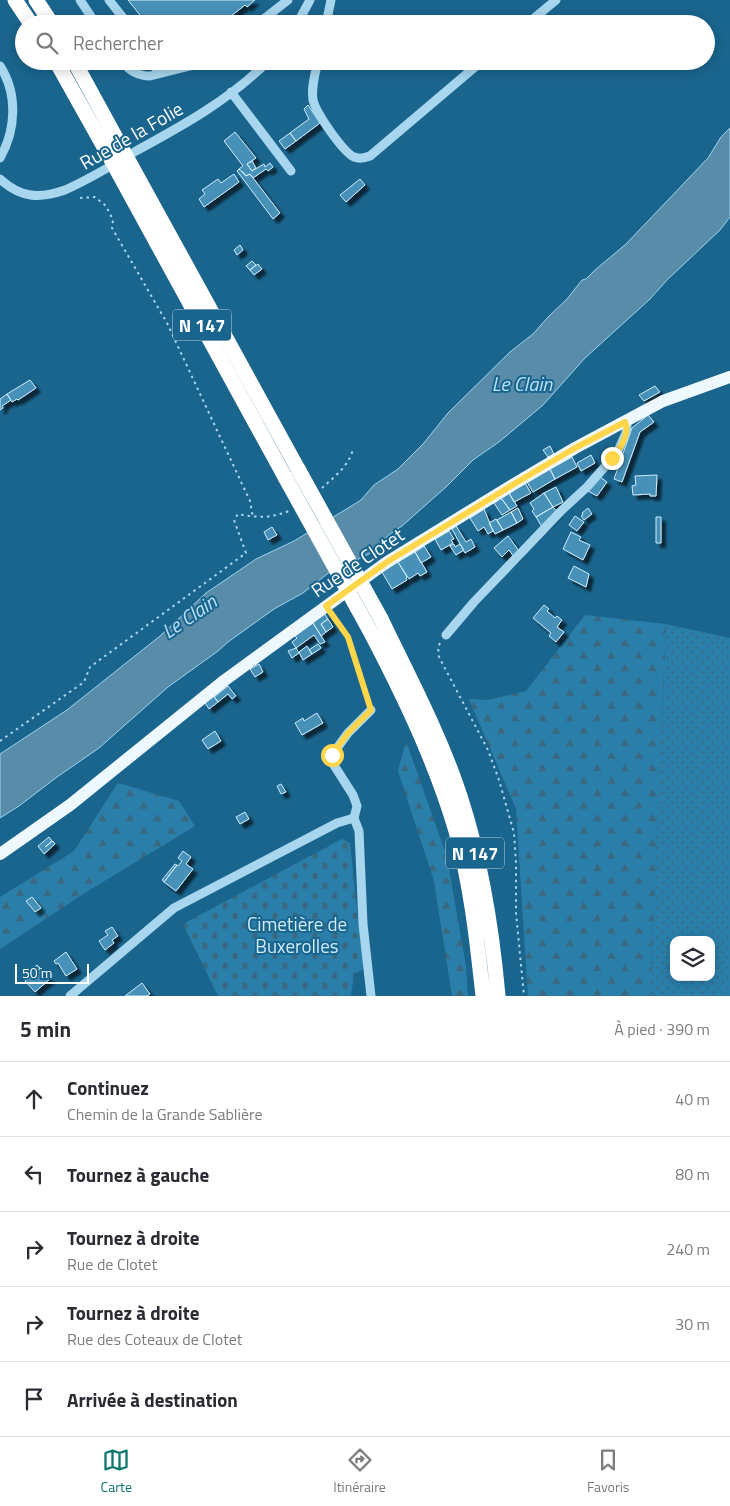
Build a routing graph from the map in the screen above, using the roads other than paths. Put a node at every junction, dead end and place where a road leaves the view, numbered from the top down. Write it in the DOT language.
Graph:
graph roads {
  1 [pos="15,0"];
  2 [pos="36,0"];
  3 [pos="80,0"];
  4 [pos="109,0"];
  5 [pos="288,0"];
  6 [pos="310,0"];
  7 [pos="331,0"];
  8 [pos="556,0"];
  9 [pos="25,15"];
  10 [pos="46,15"];
  11 [pos="90,15"];
  12 [pos="121,15"];
  13 [pos="273,15"];
  14 [pos="302,15"];
  15 [pos="328,15"];
  16 [pos="538,15"];
  17 [pos="0,66"];
  18 [pos="62,70"];
  19 [pos="78,70"];
  20 [pos="131,70"];
  21 [pos="156,70"];
  22 [pos="174,70"];
  23 [pos="257,70"];
  24 [pos="316,70"];
  25 [pos="471,70"];
  26 [pos="158,74"];
  27 [pos="231,92"];
  28 [pos="114,151"];
  29 [pos="0,158"];
  30 [pos="291,171"];
  31 [pos="0,179"];
  32 [pos="730,377"];
  33 [pos="625,422"];
  34 [pos="292,473"];
  35 [pos="446,635"];
  36 [pos="371,710"];
  37 [pos="354,818"];
  38 [pos="0,854"];
  39 [pos="70,996"];
  40 [pos="371,996"];
  41 [pos="483,996"];
  42 [pos="498,996"];
  1 -- 9 [label="highway"];
  2 -- 10 [label="highway"];
  3 -- 11 [label="street"];
  4 -- 12 [label="street"];
  5 -- 13 [label="street"];
  6 -- 14 [label="street"];
  7 -- 15 [label="street"];
  8 -- 16 [label="street"];
  17 -- 29 [label="street"];
  18 -- 28 [label="highway, N 147"];
  19 -- 28 [label="highway, N 147"];
  20 -- 26 [label="street"];
  21 -- 26 [label="street"];
  22 -- 26 [label="street"];
  23 -- 27 [label="street, Rue de la Folie"];
  24 -- 25 [label="street"];
  27 -- 30 [label="street"];
  27 -- 31 [label="street, Rue de la Folie"];
  28 -- 34 [label="highway, N 147, bridge"];
  32 -- 33 [label="main road, Rue de Clotet"];
  33 -- 35 [label="street"];
  33 -- 38 [label="main road, Rue de Clotet"];
  34 -- 41 [label="highway, N 147, bridge"];
  34 -- 42 [label="highway, N 147, bridge"];
  36 -- 37 [label="street"];
  37 -- 39 [label="street"];
  37 -- 40 [label="street"];
}
